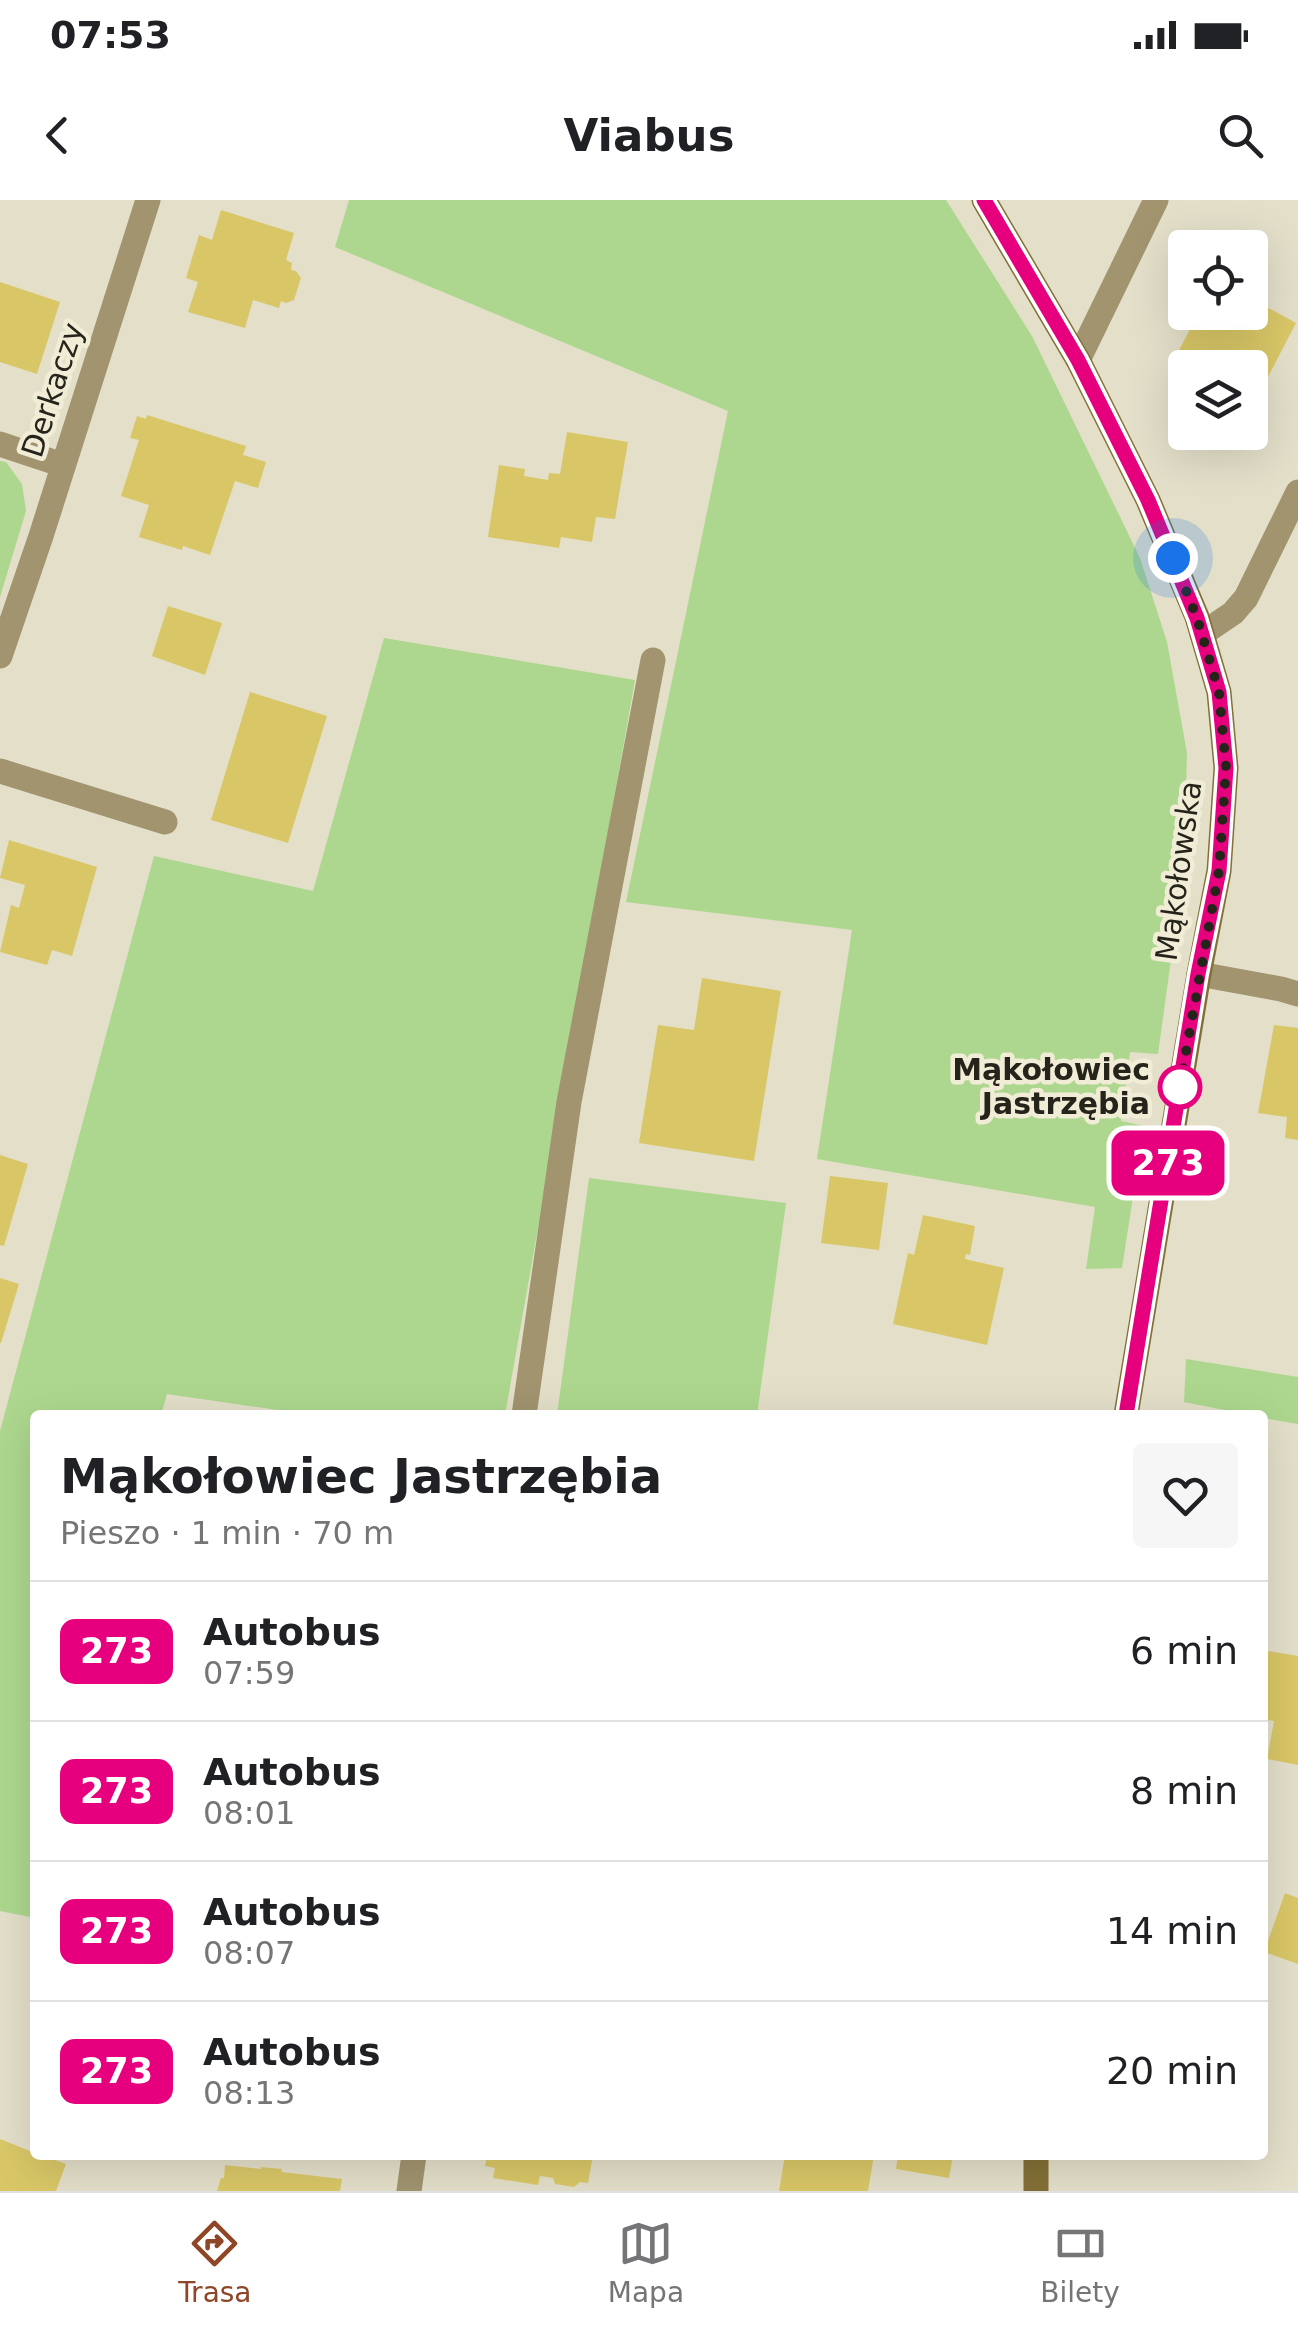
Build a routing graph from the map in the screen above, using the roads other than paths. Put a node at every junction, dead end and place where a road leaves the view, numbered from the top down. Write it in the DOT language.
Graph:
graph roads {
  1 [pos="148,200"];
  2 [pos="984,200"];
  3 [pos="1156,200"];
  4 [pos="1078,360"];
  5 [pos="0,444"];
  6 [pos="63,464"];
  7 [pos="1298,492"];
  8 [pos="1202,634"];
  9 [pos="0,656"];
  10 [pos="653,660"];
  11 [pos="0,772"];
  12 [pos="165,822"];
  13 [pos="1198,974"];
  14 [pos="1298,994"];
  15 [pos="525,1410"];
  16 [pos="1127,1410"];
  17 [pos="413,2160"];
  18 [pos="1036,2160"];
  19 [pos="409,2191"];
  20 [pos="1036,2191"];
  1 -- 6 [label="street, Derkaczy"];
  2 -- 4 [label="street, Mąkołowska"];
  3 -- 4 [label="street"];
  4 -- 8 [label="street, Mąkołowska"];
  5 -- 6 [label="street"];
  6 -- 9 [label="street, Derkaczy"];
  7 -- 8 [label="street"];
  8 -- 13 [label="street, Mąkołowska"];
  10 -- 15 [label="street"];
  11 -- 12 [label="street"];
  13 -- 14 [label="street"];
  13 -- 16 [label="street, Mąkołowska"];
  17 -- 19 [label="street"];
  18 -- 20 [label="street"];
}
